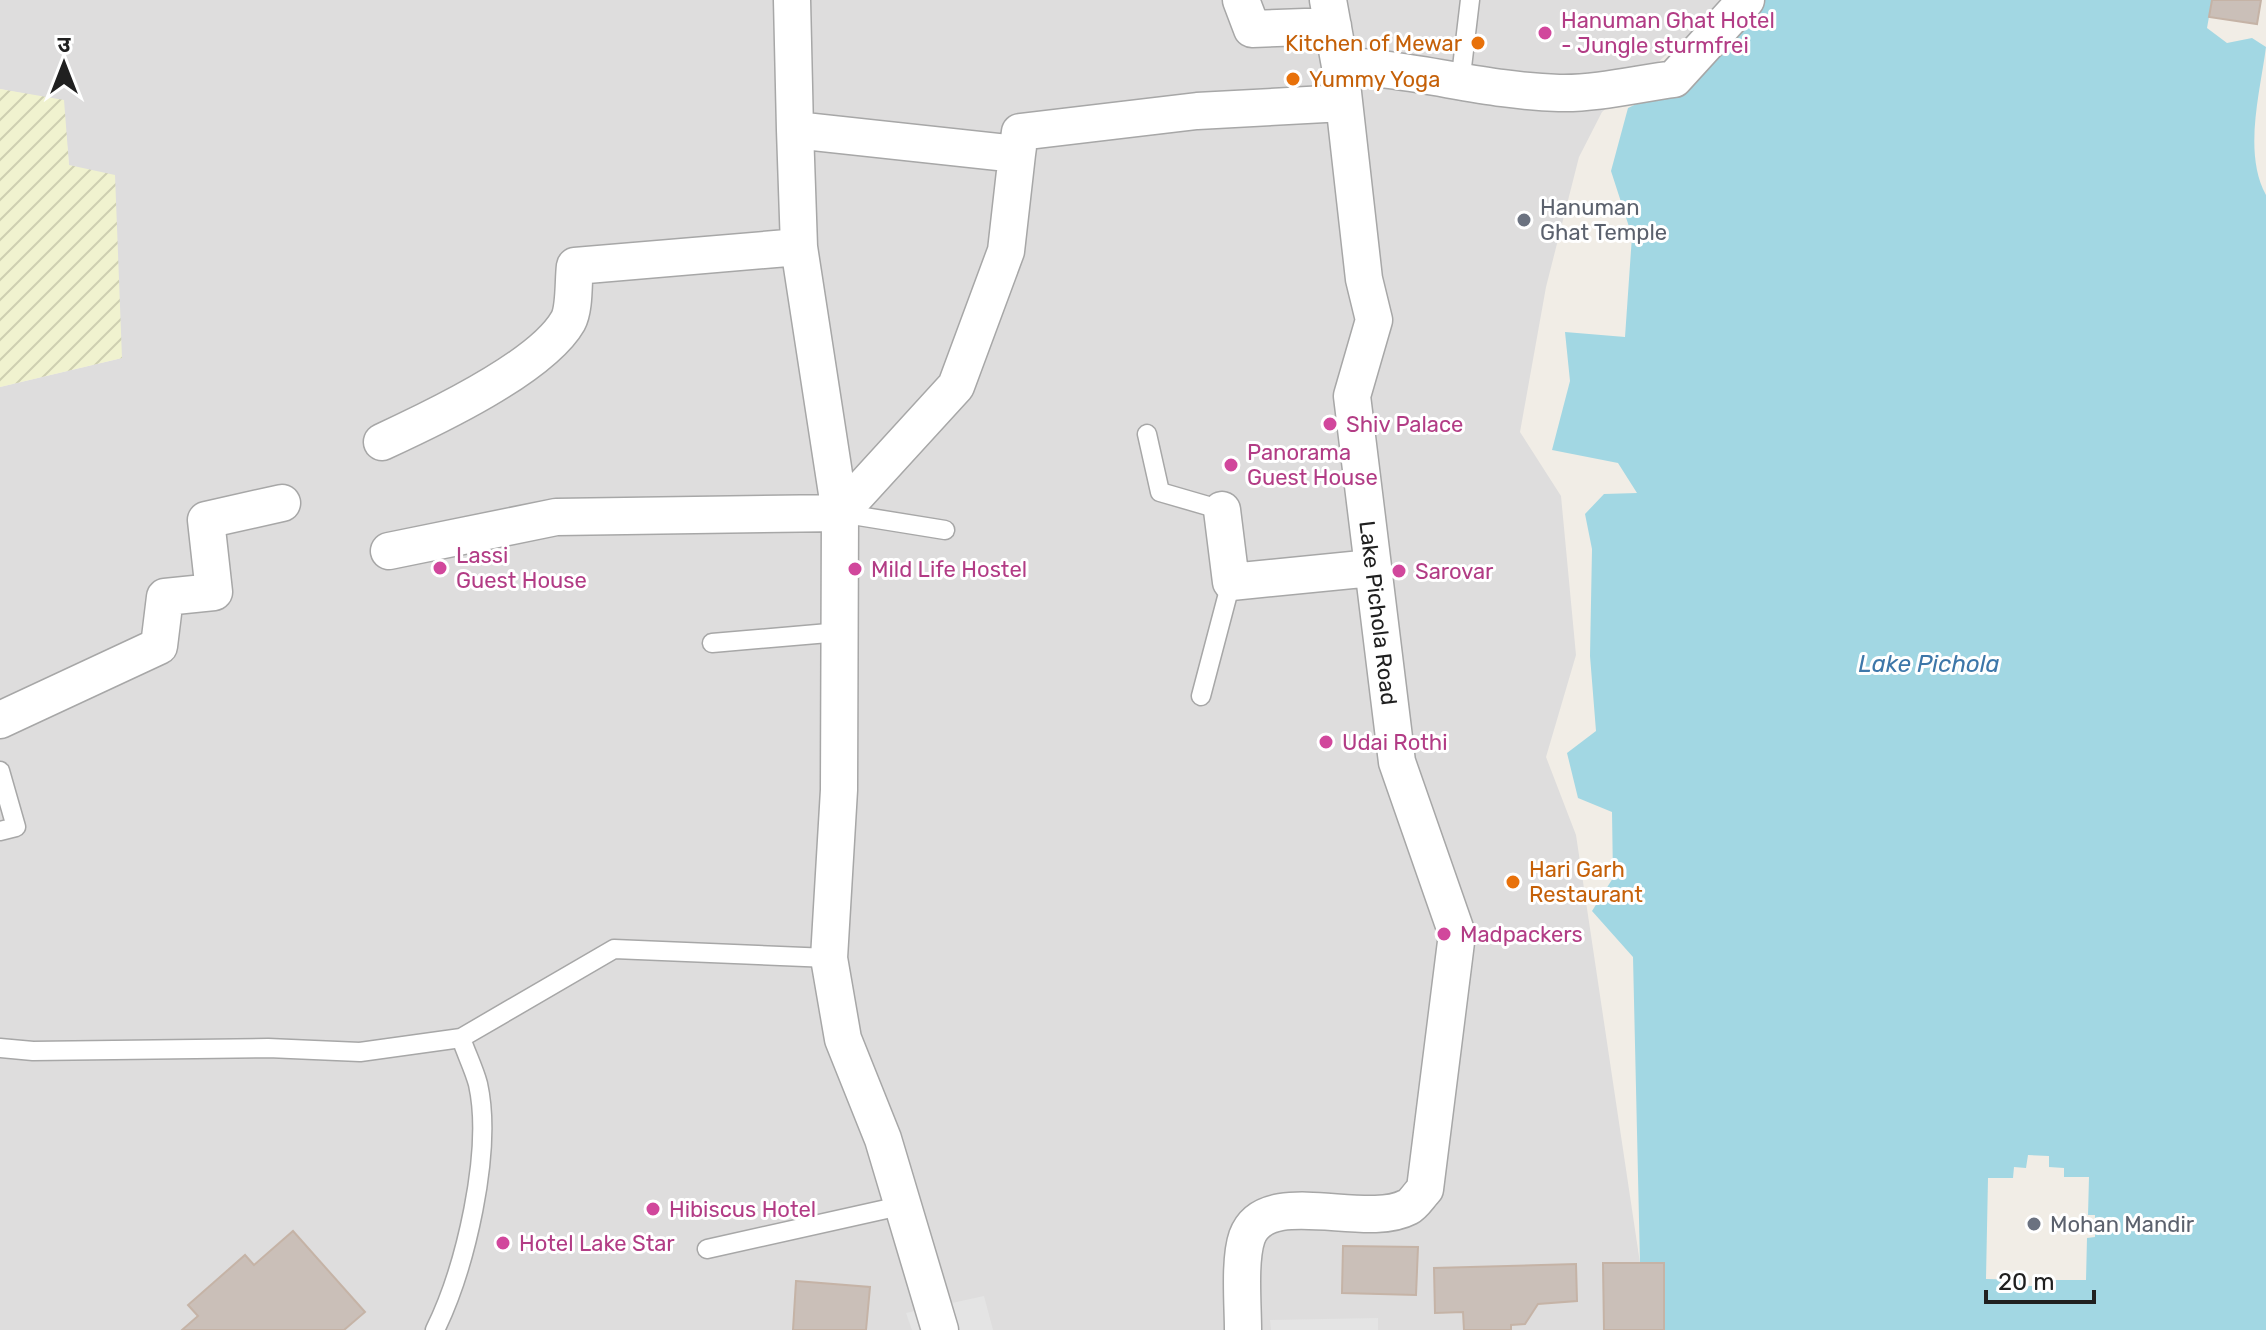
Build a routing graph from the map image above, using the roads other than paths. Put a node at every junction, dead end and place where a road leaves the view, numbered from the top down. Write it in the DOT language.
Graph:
graph roads {
  1 [pos="792,0"];
  2 [pos="1241,0"];
  3 [pos="1470,0"];
  4 [pos="1746,0"];
  5 [pos="1331,13"];
  6 [pos="1340,66"];
  7 [pos="1460,84"];
  8 [pos="1344,103"];
  9 [pos="795,130"];
  10 [pos="1017,154"];
  11 [pos="799,247"];
  12 [pos="1147,434"];
  13 [pos="382,442"];
  14 [pos="282,503"];
  15 [pos="1222,510"];
  16 [pos="840,513"];
  17 [pos="945,530"];
  18 [pos="389,551"];
  19 [pos="1372,568"];
  20 [pos="1231,582"];
  21 [pos="840,632"];
  22 [pos="712,643"];
  23 [pos="1201,696"];
  24 [pos="0,720"];
  25 [pos="0,771"];
  26 [pos="0,831"];
  27 [pos="829,958"];
  28 [pos="461,1038"];
  29 [pos="0,1048"];
  30 [pos="900,1206"];
  31 [pos="707,1249"];
  32 [pos="435,1330"];
  33 [pos="940,1330"];
  34 [pos="1243,1330"];
  1 -- 9 [label="street"];
  2 -- 5 [label="street"];
  3 -- 7 [label="lane"];
  4 -- 7 [label="street"];
  5 -- 6 [label="street, Lake Pichola Road"];
  6 -- 7 [label="street"];
  6 -- 8 [label="street, Lake Pichola Road"];
  8 -- 10 [label="street"];
  8 -- 19 [label="street, Lake Pichola Road"];
  9 -- 10 [label="street"];
  9 -- 11 [label="street"];
  10 -- 16 [label="street"];
  11 -- 13 [label="street"];
  11 -- 16 [label="street"];
  12 -- 15 [label="lane"];
  14 -- 24 [label="street"];
  15 -- 20 [label="street"];
  16 -- 17 [label="lane"];
  16 -- 18 [label="street"];
  16 -- 21 [label="street"];
  19 -- 20 [label="street"];
  19 -- 34 [label="street, Lake Pichola Road"];
  20 -- 23 [label="lane"];
  21 -- 22 [label="lane"];
  21 -- 27 [label="street"];
  25 -- 26 [label="lane"];
  27 -- 28 [label="lane"];
  27 -- 30 [label="street"];
  28 -- 29 [label="lane"];
  28 -- 32 [label="lane"];
  30 -- 31 [label="lane"];
  30 -- 33 [label="street"];
}
